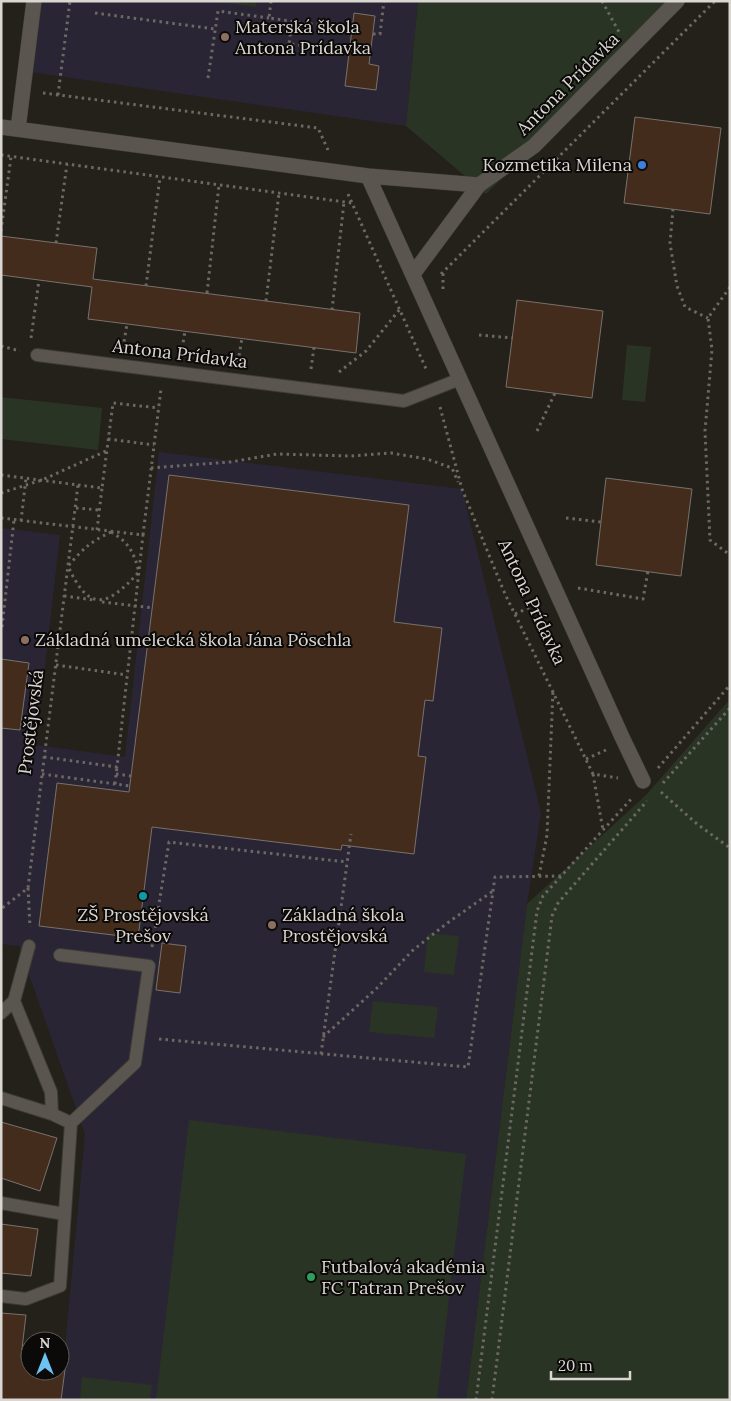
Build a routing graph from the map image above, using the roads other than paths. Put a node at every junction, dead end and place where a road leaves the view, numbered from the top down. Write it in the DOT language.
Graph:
graph roads {
  1 [pos="34,1"];
  2 [pos="677,1"];
  3 [pos="1,127"];
  4 [pos="18,129"];
  5 [pos="368,176"];
  6 [pos="479,185"];
  7 [pos="413,274"];
  8 [pos="38,355"];
  9 [pos="460,379"];
  10 [pos="645,781"];
  11 [pos="30,946"];
  12 [pos="60,955"];
  13 [pos="14,1001"];
  14 [pos="1,1013"];
  15 [pos="1,1098"];
  16 [pos="52,1114"];
  17 [pos="71,1123"];
  18 [pos="1,1203"];
  19 [pos="64,1214"];
  20 [pos="1,1296"];
  1 -- 4 [label="street"];
  2 -- 6 [label="street, Antona Prídavka"];
  3 -- 4 [label="street"];
  4 -- 5 [label="street"];
  5 -- 6 [label="street"];
  5 -- 7 [label="street, Antona Prídavka"];
  6 -- 7 [label="street, Antona Prídavka"];
  7 -- 9 [label="street, Antona Prídavka"];
  8 -- 9 [label="lane, Antona Prídavka"];
  9 -- 10 [label="street, Antona Prídavka"];
  11 -- 13 [label="lane"];
  12 -- 17 [label="lane"];
  13 -- 14 [label="lane"];
  13 -- 16 [label="lane"];
  15 -- 16 [label="lane"];
  16 -- 17 [label="lane"];
  17 -- 19 [label="lane"];
  18 -- 19 [label="lane"];
  19 -- 20 [label="lane"];
}
